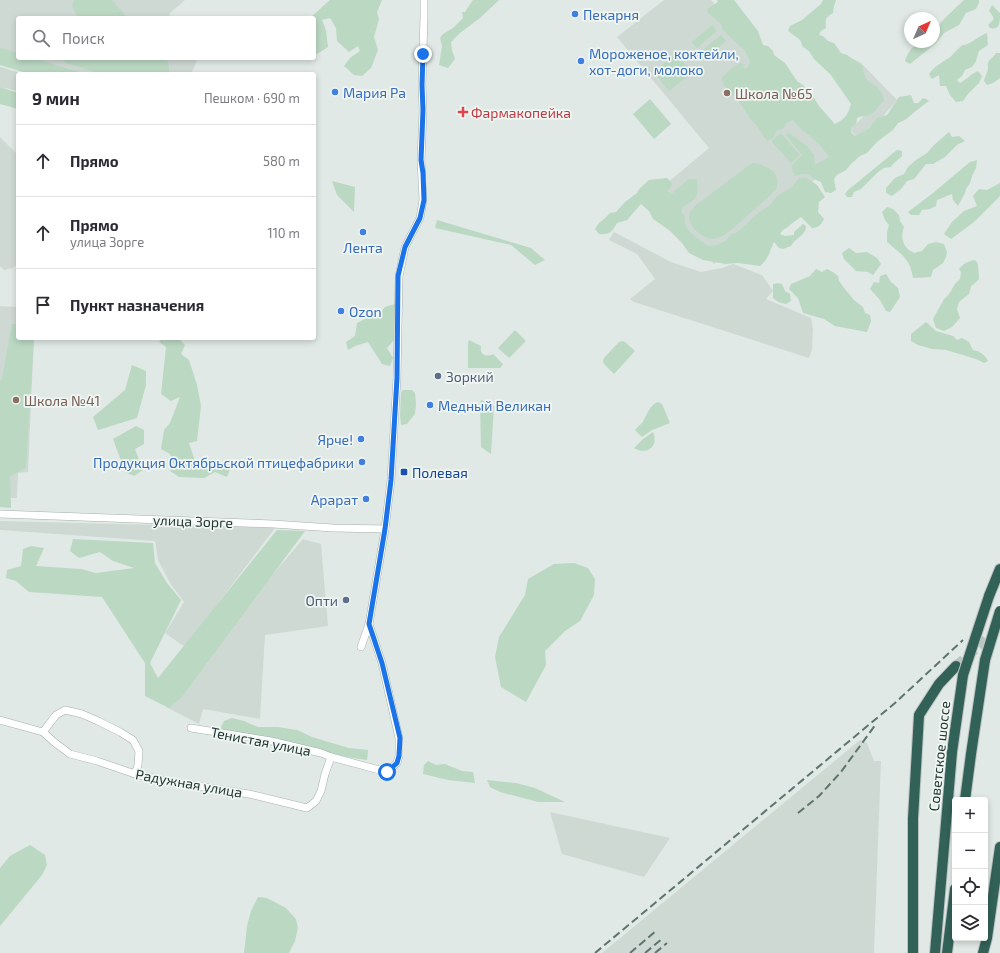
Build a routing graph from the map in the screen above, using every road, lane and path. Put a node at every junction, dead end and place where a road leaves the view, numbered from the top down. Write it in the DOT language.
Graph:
graph roads {
  1 [pos="424,0"];
  2 [pos="0,514"];
  3 [pos="385,529"];
  4 [pos="1000,569"];
  5 [pos="1000,611"];
  6 [pos="369,624"];
  7 [pos="361,647"];
  8 [pos="956,666"];
  9 [pos="0,720"];
  10 [pos="191,728"];
  11 [pos="43,732"];
  12 [pos="331,757"];
  13 [pos="135,774"];
  14 [pos="966,797"];
  15 [pos="1000,848"];
  16 [pos="953,905"];
  17 [pos="913,953"];
  18 [pos="935,953"];
  19 [pos="948,953"];
  20 [pos="983,953"];
  1 -- 3 [label="street"];
  2 -- 3 [label="street, улица Зорге"];
  3 -- 6 [label="street"];
  4 -- 18 [label="highway, Советское шоссе, bridge"];
  5 -- 14 [label="highway, bridge"];
  6 -- 7 [label="street"];
  6 -- 12 [label="street, Тенистая улица"];
  8 -- 17 [label="highway"];
  9 -- 11 [label="street, Радужная улица"];
  10 -- 12 [label="street, Тенистая улица"];
  11 -- 13 [label="street, Радужная улица"];
  11 -- 13 [label="street"];
  12 -- 13 [label="street, Радужная улица"];
  15 -- 20 [label="highway"];
  16 -- 19 [label="highway"];
}
